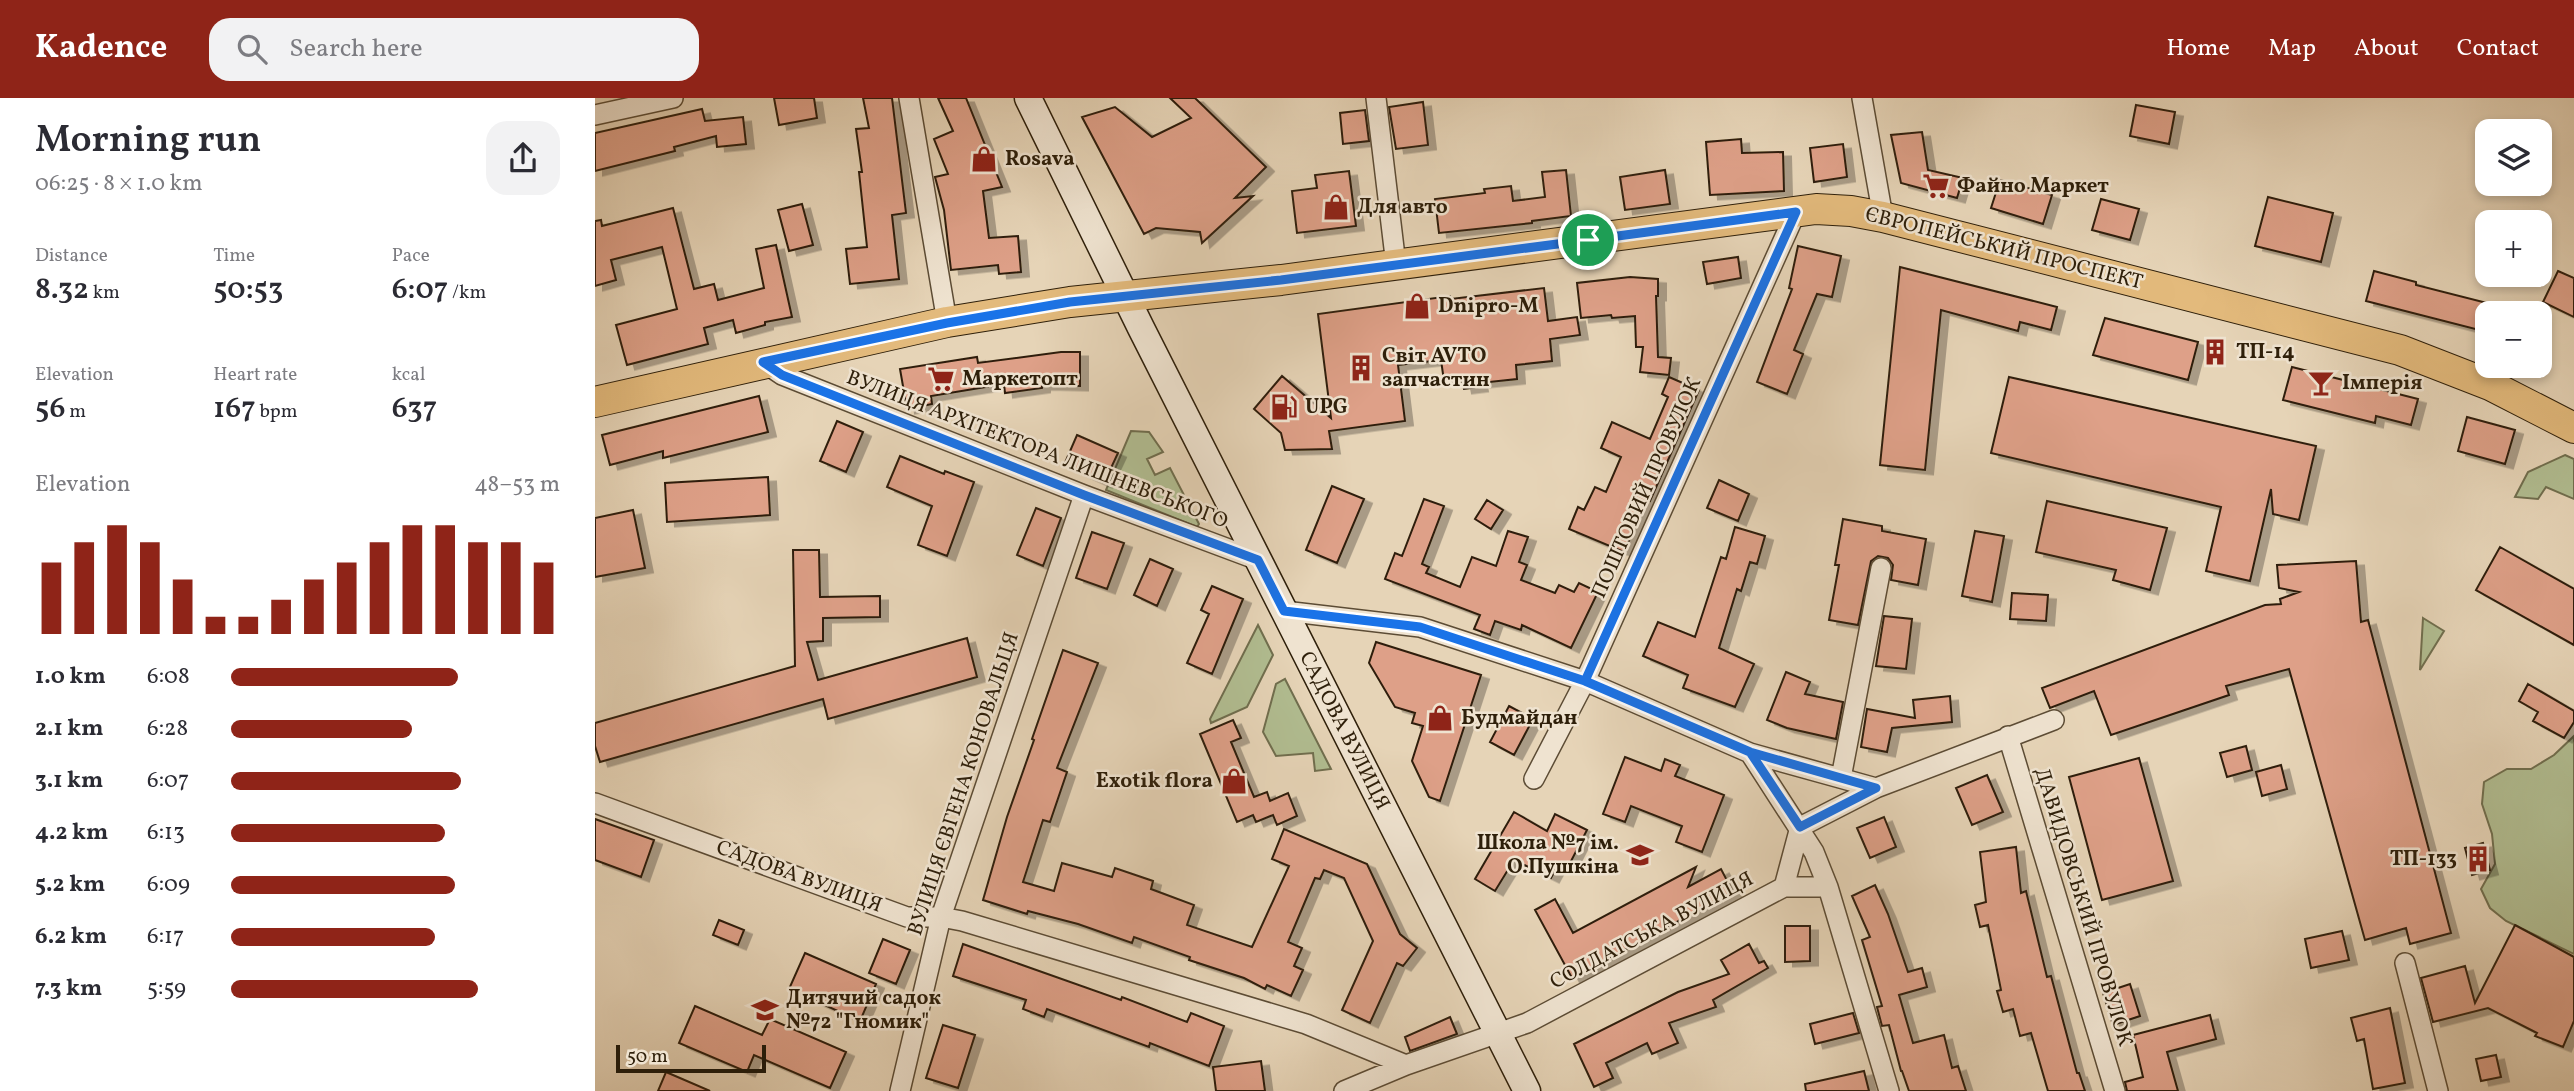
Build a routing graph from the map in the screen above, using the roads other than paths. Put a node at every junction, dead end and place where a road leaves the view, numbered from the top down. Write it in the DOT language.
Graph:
graph roads {
  1 [pos="673,98"];
  2 [pos="909,98"];
  3 [pos="1028,98"];
  4 [pos="1376,98"];
  5 [pos="1862,98"];
  6 [pos="595,115"];
  7 [pos="1796,212"];
  8 [pos="1884,217"];
  9 [pos="1396,265"];
  10 [pos="1125,296"];
  11 [pos="947,323"];
  12 [pos="763,362"];
  13 [pos="595,402"];
  14 [pos="2574,428"];
  15 [pos="1084,495"];
  16 [pos="1258,560"];
  17 [pos="1881,568"];
  18 [pos="1284,611"];
  19 [pos="1585,681"];
  20 [pos="2053,720"];
  21 [pos="2008,736"];
  22 [pos="1750,752"];
  23 [pos="1841,778"];
  24 [pos="1534,779"];
  25 [pos="1876,788"];
  26 [pos="595,803"];
  27 [pos="1800,827"];
  28 [pos="1784,887"];
  29 [pos="1828,887"];
  30 [pos="941,917"];
  31 [pos="2405,963"];
  32 [pos="1497,1033"];
  33 [pos="1406,1065"];
  34 [pos="900,1091"];
  35 [pos="1344,1091"];
  36 [pos="1527,1091"];
  37 [pos="1889,1091"];
  38 [pos="2115,1091"];
  39 [pos="2438,1091"];
  1 -- 6 [label="street"];
  2 -- 11 [label="street"];
  3 -- 10 [label="main road, САДОВА ВУЛИЦЯ"];
  4 -- 9 [label="street"];
  5 -- 8 [label="street"];
  7 -- 8 [label="main road, ЄВРОПЕЙСЬКИЙ ПРОСПЕКТ"];
  7 -- 9 [label="main road, ЄВРОПЕЙСЬКИЙ ПРОСПЕКТ"];
  7 -- 19 [label="street, ПОШТОВИЙ ПРОВУЛОК"];
  8 -- 14 [label="main road, ЄВРОПЕЙСЬКИЙ ПРОСПЕКТ"];
  9 -- 10 [label="main road, ЄВРОПЕЙСЬКИЙ ПРОСПЕКТ"];
  10 -- 11 [label="main road, ЄВРОПЕЙСЬКИЙ ПРОСПЕКТ"];
  10 -- 16 [label="main road, САДОВА ВУЛИЦЯ"];
  11 -- 12 [label="main road, ЄВРОПЕЙСЬКИЙ ПРОСПЕКТ"];
  12 -- 13 [label="main road, ЄВРОПЕЙСЬКИЙ ПРОСПЕКТ"];
  12 -- 15 [label="street, ВУЛИЦЯ АРХІТЕКТОРА ЛИШНЕВСЬКОГО"];
  15 -- 16 [label="street, ВУЛИЦЯ АРХІТЕКТОРА ЛИШНЕВСЬКОГО"];
  15 -- 30 [label="street, ВУЛИЦЯ ЄВГЕНА КОНОВАЛЬЦЯ"];
  16 -- 18 [label="main road, САДОВА ВУЛИЦЯ"];
  17 -- 23 [label="street"];
  18 -- 19 [label="street"];
  18 -- 32 [label="main road, САДОВА ВУЛИЦЯ"];
  19 -- 22 [label="street"];
  19 -- 24 [label="street, ПОШТОВИЙ ПРОВУЛОК"];
  20 -- 21 [label="street"];
  21 -- 25 [label="street"];
  21 -- 38 [label="street, ДАВИДОВСЬКИЙ ПРОВУЛОК"];
  22 -- 23 [label="street"];
  22 -- 27 [label="street"];
  23 -- 25 [label="street"];
  25 -- 27 [label="street"];
  26 -- 30 [label="street, САДОВА ВУЛИЦЯ"];
  27 -- 28 [label="street, СОЛДАТСЬКА ВУЛИЦЯ"];
  27 -- 29 [label="street"];
  28 -- 29 [label="street"];
  28 -- 32 [label="street, СОЛДАТСЬКА ВУЛИЦЯ"];
  29 -- 37 [label="street"];
  30 -- 33 [label="street, САДОВА ВУЛИЦЯ"];
  30 -- 34 [label="street, ВУЛИЦЯ ЄВГЕНА КОНОВАЛЬЦЯ"];
  31 -- 39 [label="street"];
  32 -- 33 [label="street, СОЛДАТСЬКА ВУЛИЦЯ"];
  32 -- 36 [label="main road, САДОВА ВУЛИЦЯ"];
  33 -- 35 [label="street, СОЛДАТСЬКА ВУЛИЦЯ"];
}
